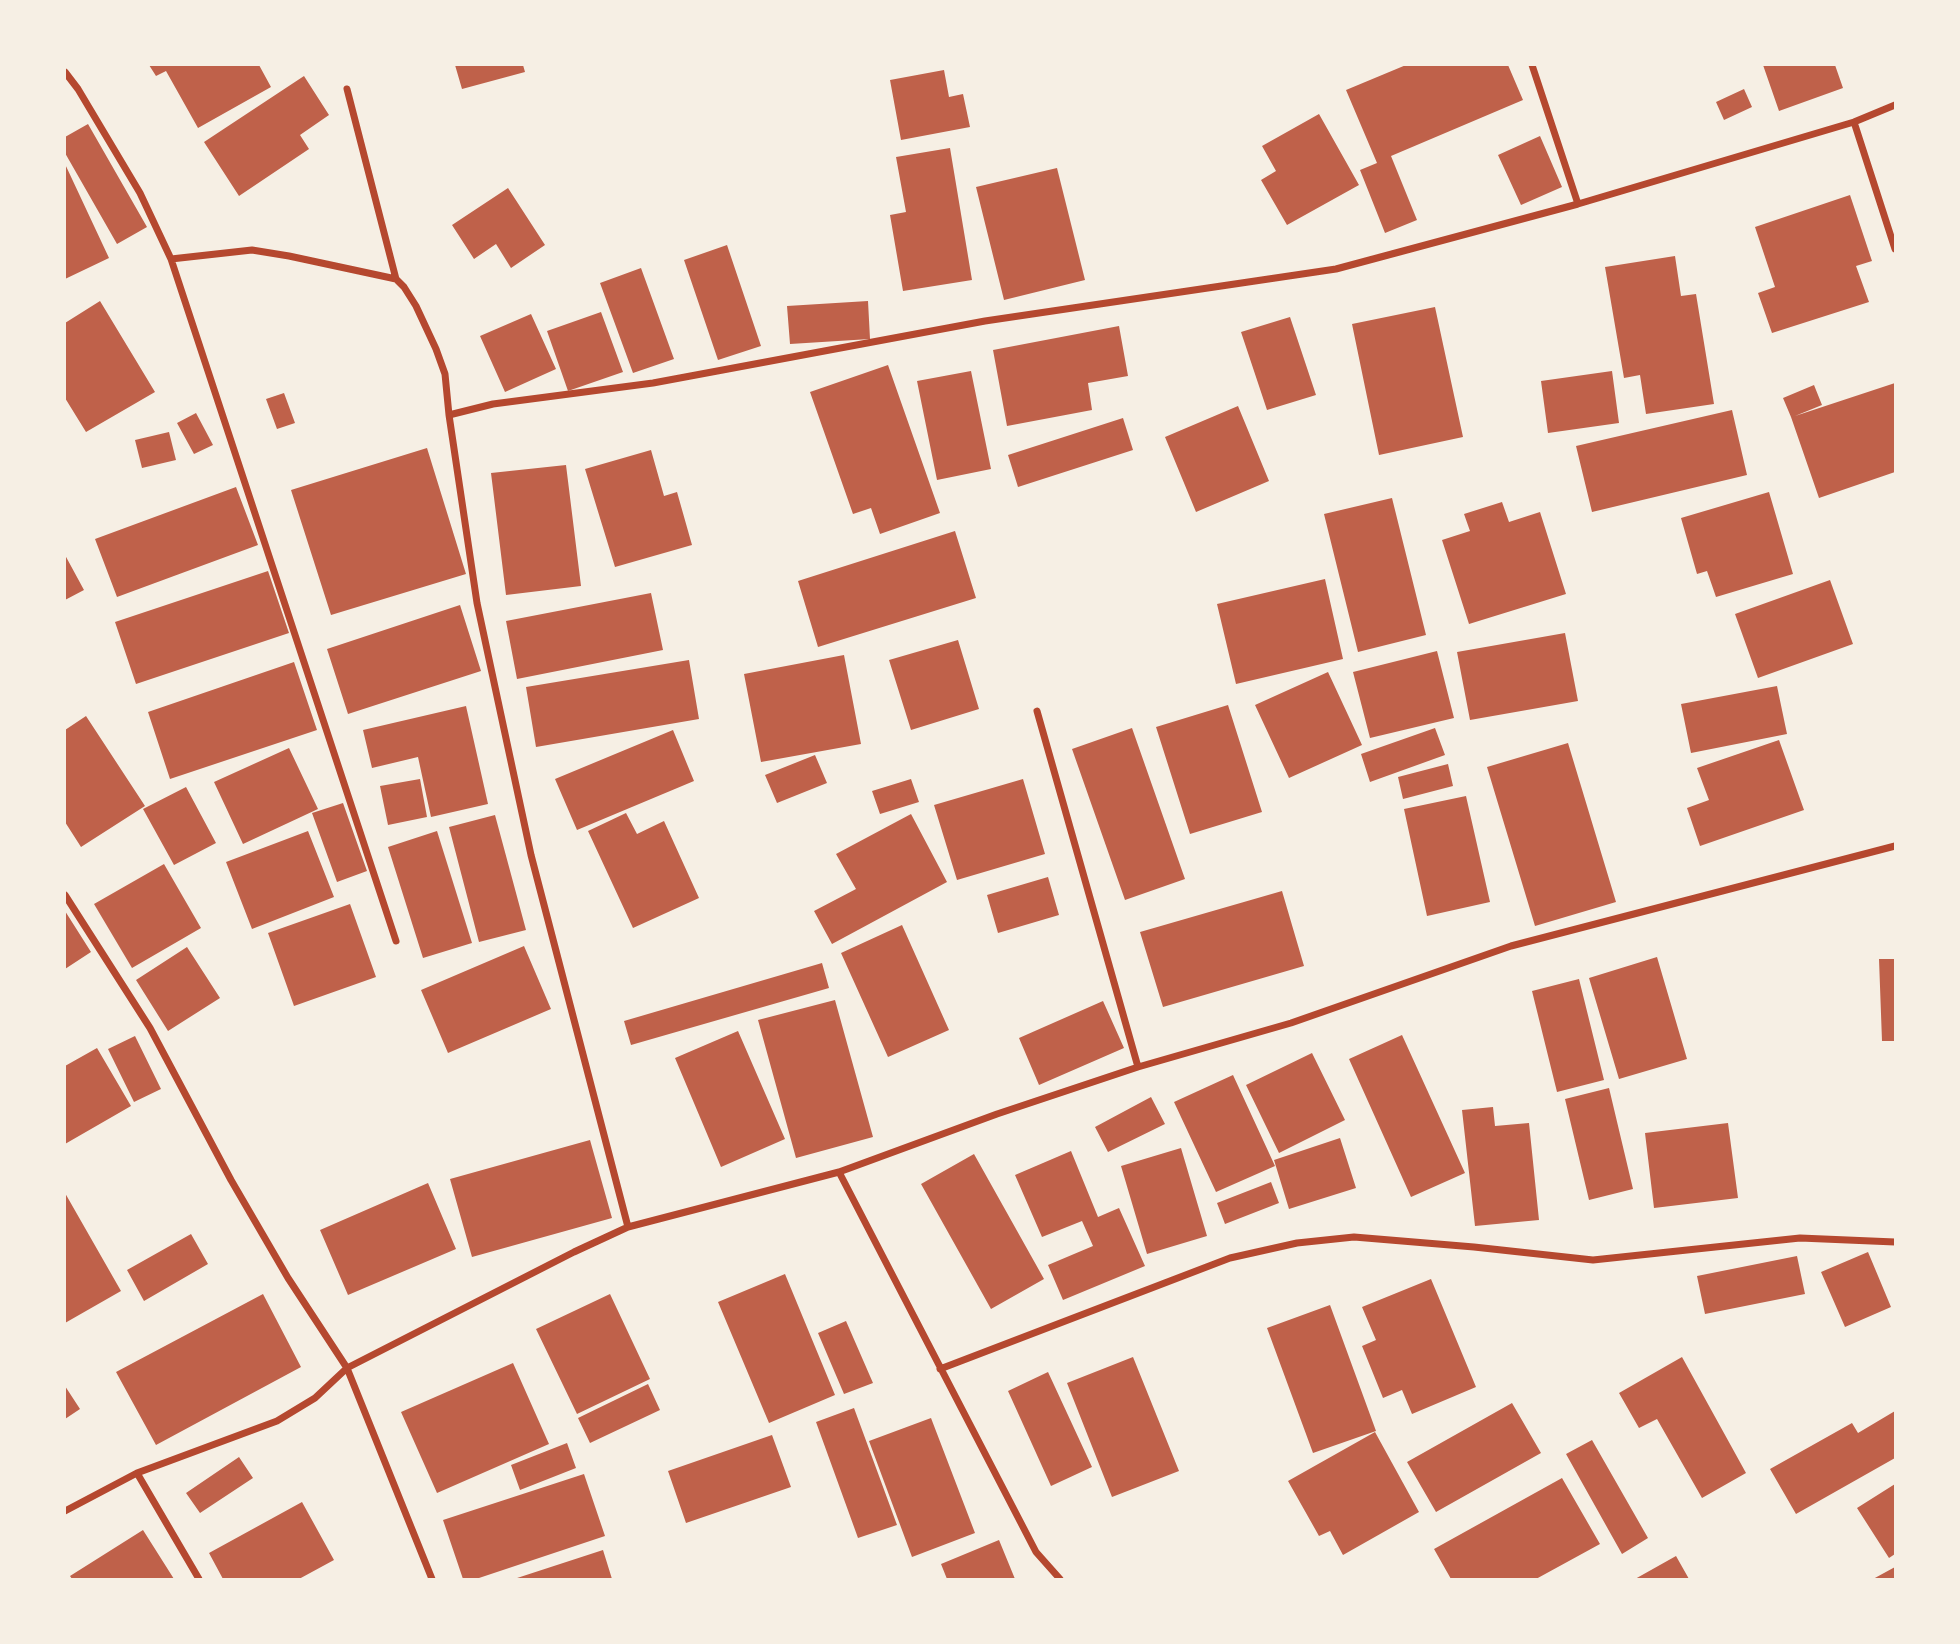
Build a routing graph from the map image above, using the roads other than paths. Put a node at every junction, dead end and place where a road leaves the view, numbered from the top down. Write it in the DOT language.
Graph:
graph roads {
  1 [pos="1532,65"];
  2 [pos="65,72"];
  3 [pos="347,89"];
  4 [pos="1895,105"];
  5 [pos="1854,122"];
  6 [pos="1578,204"];
  7 [pos="1895,250"];
  8 [pos="171,259"];
  9 [pos="397,279"];
  10 [pos="449,415"];
  11 [pos="1037,711"];
  12 [pos="1895,846"];
  13 [pos="65,895"];
  14 [pos="396,941"];
  15 [pos="1138,1067"];
  16 [pos="839,1172"];
  17 [pos="628,1227"];
  18 [pos="1895,1242"];
  19 [pos="347,1368"];
  20 [pos="940,1369"];
  21 [pos="137,1473"];
  22 [pos="65,1511"];
  23 [pos="199,1579"];
  24 [pos="432,1579"];
  25 [pos="1060,1579"];
  1 -- 6 [label="street"];
  2 -- 8 [label="street"];
  3 -- 9 [label="street"];
  4 -- 5 [label="street"];
  5 -- 6 [label="street"];
  5 -- 7 [label="street"];
  6 -- 10 [label="street"];
  8 -- 9 [label="street"];
  8 -- 14 [label="street"];
  9 -- 10 [label="street"];
  10 -- 17 [label="street"];
  11 -- 15 [label="street"];
  12 -- 15 [label="street"];
  13 -- 19 [label="street"];
  15 -- 16 [label="street"];
  16 -- 17 [label="street"];
  16 -- 20 [label="street"];
  17 -- 19 [label="street"];
  18 -- 20 [label="street"];
  19 -- 21 [label="street"];
  19 -- 24 [label="street"];
  20 -- 25 [label="street"];
  21 -- 22 [label="street"];
  21 -- 23 [label="street"];
}
